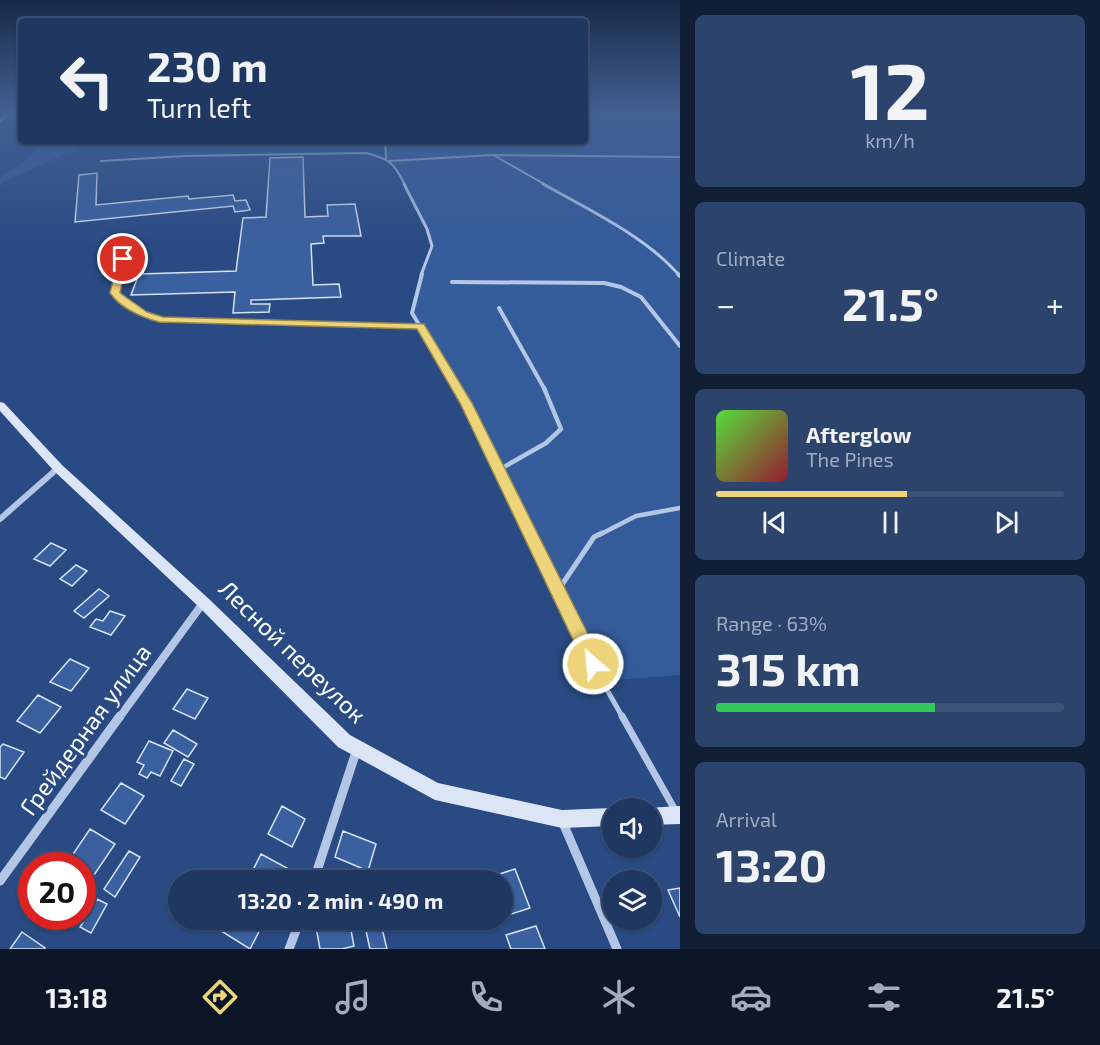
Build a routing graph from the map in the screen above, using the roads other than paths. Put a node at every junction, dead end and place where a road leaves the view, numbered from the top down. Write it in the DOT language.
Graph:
graph roads {
  1 [pos="193,157"];
  2 [pos="382,157"];
  3 [pos="433,157"];
  4 [pos="497,157"];
  5 [pos="388,159"];
  6 [pos="101,161"];
  7 [pos="123,259"];
  8 [pos="680,276"];
  9 [pos="452,282"];
  10 [pos="499,308"];
  11 [pos="420,326"];
  12 [pos="680,345"];
  13 [pos="0,405"];
  14 [pos="58,468"];
  15 [pos="497,471"];
  16 [pos="680,508"];
  17 [pos="0,519"];
  18 [pos="557,592"];
  19 [pos="204,603"];
  20 [pos="357,748"];
  21 [pos="679,815"];
  22 [pos="662,816"];
  23 [pos="602,817"];
  24 [pos="562,819"];
  25 [pos="317,870"];
  26 [pos="0,881"];
  27 [pos="296,930"];
  28 [pos="289,949"];
  29 [pos="617,949"];
  1 -- 6 [label="lane"];
  2 -- 5 [label="lane"];
  3 -- 5 [label="lane"];
  4 -- 8 [label="lane"];
  5 -- 11 [label="lane"];
  7 -- 11 [label="lane"];
  9 -- 12 [label="lane"];
  10 -- 15 [label="lane"];
  11 -- 15 [label="lane"];
  13 -- 14 [label="main road, Лесной переулок"];
  14 -- 17 [label="street"];
  14 -- 19 [label="main road, Лесной переулок"];
  15 -- 18 [label="lane"];
  16 -- 18 [label="lane"];
  18 -- 21 [label="lane"];
  19 -- 20 [label="main road, Лесной переулок"];
  19 -- 26 [label="street, Грейдерная улица"];
  20 -- 24 [label="main road, Лесной переулок"];
  20 -- 25 [label="street"];
  21 -- 22 [label="main road"];
  23 -- 24 [label="main road, Лесной переулок"];
  24 -- 29 [label="street"];
  27 -- 28 [label="street"];
}
